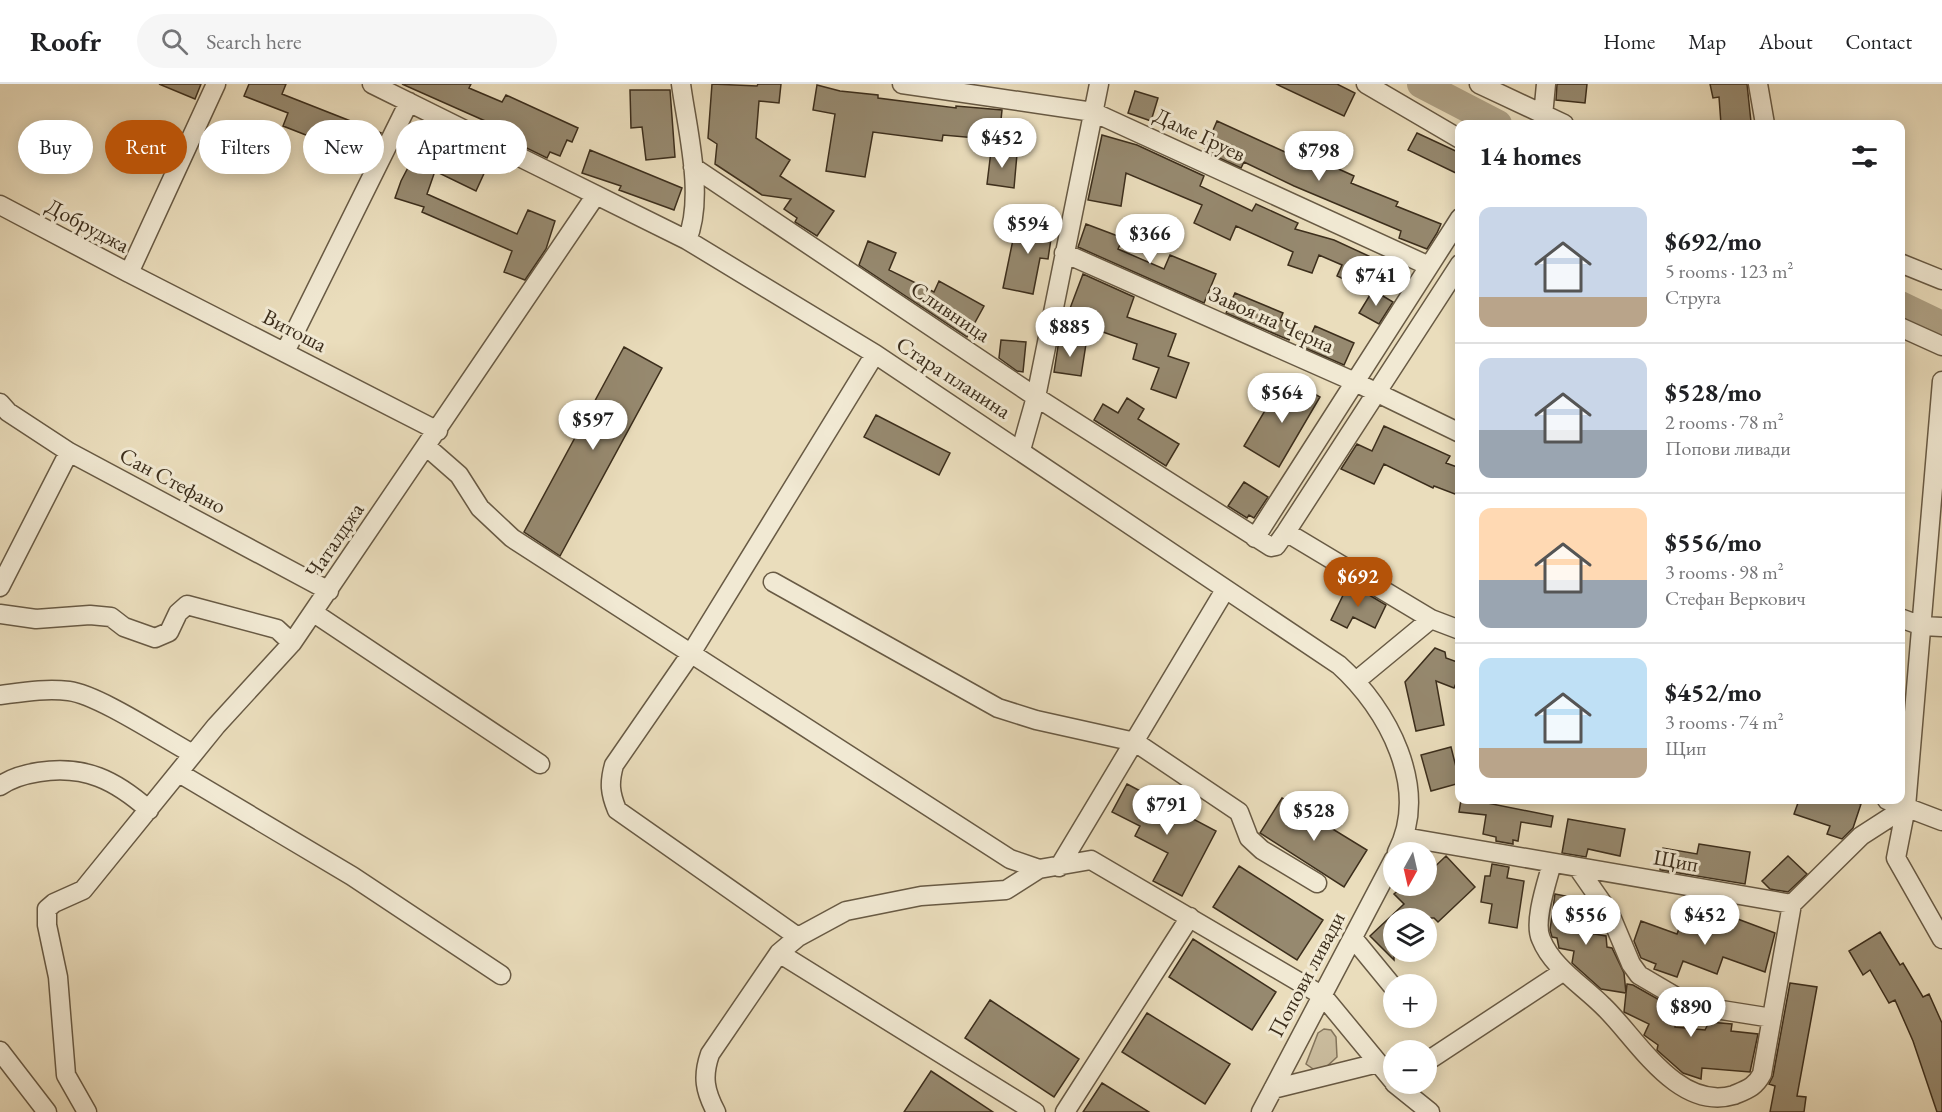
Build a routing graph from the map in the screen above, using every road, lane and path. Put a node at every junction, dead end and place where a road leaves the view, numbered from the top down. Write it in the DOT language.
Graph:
graph roads {
  1 [pos="216,84"];
  2 [pos="372,84"];
  3 [pos="681,84"];
  4 [pos="903,84"];
  5 [pos="1099,84"];
  6 [pos="1366,84"];
  7 [pos="1479,84"];
  8 [pos="1546,84"];
  9 [pos="1758,84"];
  10 [pos="409,102"];
  11 [pos="1093,112"];
  12 [pos="1543,116"];
  13 [pos="1554,120"];
  14 [pos="1764,120"];
  15 [pos="1455,136"];
  16 [pos="693,167"];
  17 [pos="596,195"];
  18 [pos="0,205"];
  19 [pos="1455,226"];
  20 [pos="687,240"];
  21 [pos="1064,253"];
  22 [pos="1905,264"];
  23 [pos="1429,266"];
  24 [pos="1455,272"];
  25 [pos="129,273"];
  26 [pos="1942,280"];
  27 [pos="1905,329"];
  28 [pos="1942,346"];
  29 [pos="285,352"];
  30 [pos="875,354"];
  31 [pos="1942,381"];
  32 [pos="1355,382"];
  33 [pos="1378,393"];
  34 [pos="1036,397"];
  35 [pos="0,403"];
  36 [pos="438,431"];
  37 [pos="1455,431"];
  38 [pos="427,447"];
  39 [pos="1021,450"];
  40 [pos="69,452"];
  41 [pos="1255,538"];
  42 [pos="1281,539"];
  43 [pos="773,582"];
  44 [pos="0,587"];
  45 [pos="1225,590"];
  46 [pos="328,591"];
  47 [pos="314,613"];
  48 [pos="0,614"];
  49 [pos="1431,619"];
  50 [pos="1905,620"];
  51 [pos="1922,626"];
  52 [pos="1942,627"];
  53 [pos="1455,628"];
  54 [pos="292,643"];
  55 [pos="690,655"];
  56 [pos="1356,681"];
  57 [pos="0,695"];
  58 [pos="1135,742"];
  59 [pos="193,754"];
  60 [pos="540,764"];
  61 [pos="179,773"];
  62 [pos="0,786"];
  63 [pos="1898,804"];
  64 [pos="1906,807"];
  65 [pos="149,810"];
  66 [pos="1942,821"];
  67 [pos="1402,842"];
  68 [pos="1437,849"];
  69 [pos="1552,863"];
  70 [pos="1059,867"];
  71 [pos="1578,868"];
  72 [pos="1039,869"];
  73 [pos="1383,880"];
  74 [pos="1317,883"];
  75 [pos="1792,904"];
  76 [pos="1190,917"];
  77 [pos="798,937"];
  78 [pos="1353,938"];
  79 [pos="1942,939"];
  80 [pos="779,953"];
  81 [pos="1564,971"];
  82 [pos="501,975"];
  83 [pos="1383,975"];
  84 [pos="1323,996"];
  85 [pos="1772,1018"];
  86 [pos="0,1051"];
  87 [pos="1437,1055"];
  88 [pos="1378,1063"];
  89 [pos="1383,1069"];
  90 [pos="1273,1089"];
  91 [pos="1406,1094"];
  92 [pos="1424,1110"];
  93 [pos="47,1112"];
  94 [pos="87,1112"];
  95 [pos="716,1112"];
  96 [pos="1035,1112"];
  97 [pos="1065,1112"];
  98 [pos="1262,1112"];
  1 -- 25 [label="street, Добруджа"];
  2 -- 10 [label="street, Стара планина"];
  3 -- 16 [label="street"];
  4 -- 11 [label="street, Даме Груев"];
  5 -- 11 [label="street"];
  6 -- 15 [label="street"];
  7 -- 12 [label="street"];
  8 -- 12 [label="street"];
  9 -- 14 [label="street"];
  10 -- 17 [label="street, Стара планина"];
  10 -- 29 [label="street"];
  11 -- 21 [label="street"];
  11 -- 23 [label="street, Даме Груев"];
  12 -- 13 [label="street"];
  16 -- 20 [label="street"];
  16 -- 34 [label="street, Сливница"];
  17 -- 20 [label="street, Стара планина"];
  17 -- 36 [label="street, Чаталджа"];
  18 -- 25 [label="street, Добруджа"];
  19 -- 23 [label="street"];
  20 -- 30 [label="street, Стара планина"];
  21 -- 32 [label="street, Завоя на Черна"];
  21 -- 34 [label="street"];
  22 -- 26 [label="street"];
  23 -- 32 [label="street"];
  24 -- 33 [label="street"];
  25 -- 29 [label="street, Витоша"];
  27 -- 28 [label="street"];
  29 -- 36 [label="street, Витоша"];
  30 -- 39 [label="street, Стара планина"];
  30 -- 55 [label="street"];
  31 -- 51 [label="street"];
  32 -- 33 [label="street, Завоя на Черна"];
  32 -- 41 [label="street"];
  33 -- 37 [label="street, Завоя на Черна"];
  33 -- 42 [label="street"];
  34 -- 39 [label="street"];
  34 -- 41 [label="street, Сливница"];
  35 -- 40 [label="street, Сан Стефано"];
  36 -- 38 [label="street, Чаталджа"];
  38 -- 46 [label="street, Чаталджа"];
  38 -- 55 [label="street"];
  39 -- 45 [label="street, Стара планина"];
  40 -- 44 [label="street"];
  40 -- 46 [label="street, Сан Стефано"];
  41 -- 42 [label="street, Сливница"];
  42 -- 49 [label="street, Сливница"];
  43 -- 58 [label="street"];
  45 -- 56 [label="street, Стара планина"];
  45 -- 58 [label="street"];
  46 -- 47 [label="street, Чаталджа"];
  47 -- 54 [label="street, Чаталджа"];
  47 -- 60 [label="street"];
  48 -- 54 [label="street"];
  49 -- 53 [label="street, Сливница"];
  49 -- 56 [label="street"];
  50 -- 51 [label="street"];
  51 -- 52 [label="street"];
  51 -- 64 [label="street"];
  54 -- 59 [label="street, Чаталджа"];
  55 -- 72 [label="street"];
  55 -- 77 [label="street"];
  56 -- 67 [label="street, Стара планина"];
  57 -- 59 [label="street"];
  58 -- 70 [label="street"];
  58 -- 74 [label="street"];
  59 -- 61 [label="street, Чаталджа"];
  61 -- 65 [label="street, Чаталджа"];
  61 -- 82 [label="street"];
  62 -- 65 [label="street"];
  63 -- 64 [label="street"];
  64 -- 66 [label="street"];
  64 -- 75 [label="street"];
  64 -- 79 [label="street"];
  65 -- 94 [label="street, Чаталджа"];
  68 -- 69 [label="street, Щип"];
  69 -- 71 [label="street, Щип"];
  69 -- 81 [label="street"];
  70 -- 72 [label="street"];
  70 -- 76 [label="street"];
  71 -- 75 [label="street, Щип"];
  71 -- 85 [label="street"];
  72 -- 77 [label="street"];
  73 -- 78 [label="street, Попови ливади"];
  75 -- 85 [label="street"];
  76 -- 84 [label="street"];
  76 -- 97 [label="street"];
  77 -- 80 [label="street"];
  78 -- 83 [label="street"];
  78 -- 84 [label="street, Попови ливади"];
  80 -- 95 [label="street"];
  80 -- 96 [label="street"];
  81 -- 85 [label="street"];
  81 -- 87 [label="street"];
  84 -- 88 [label="street"];
  84 -- 90 [label="street, Попови ливади"];
  86 -- 93 [label="street"];
  88 -- 89 [label="street"];
  88 -- 90 [label="street"];
  90 -- 98 [label="street, Попови ливади"];
  91 -- 92 [label="street"];
}
